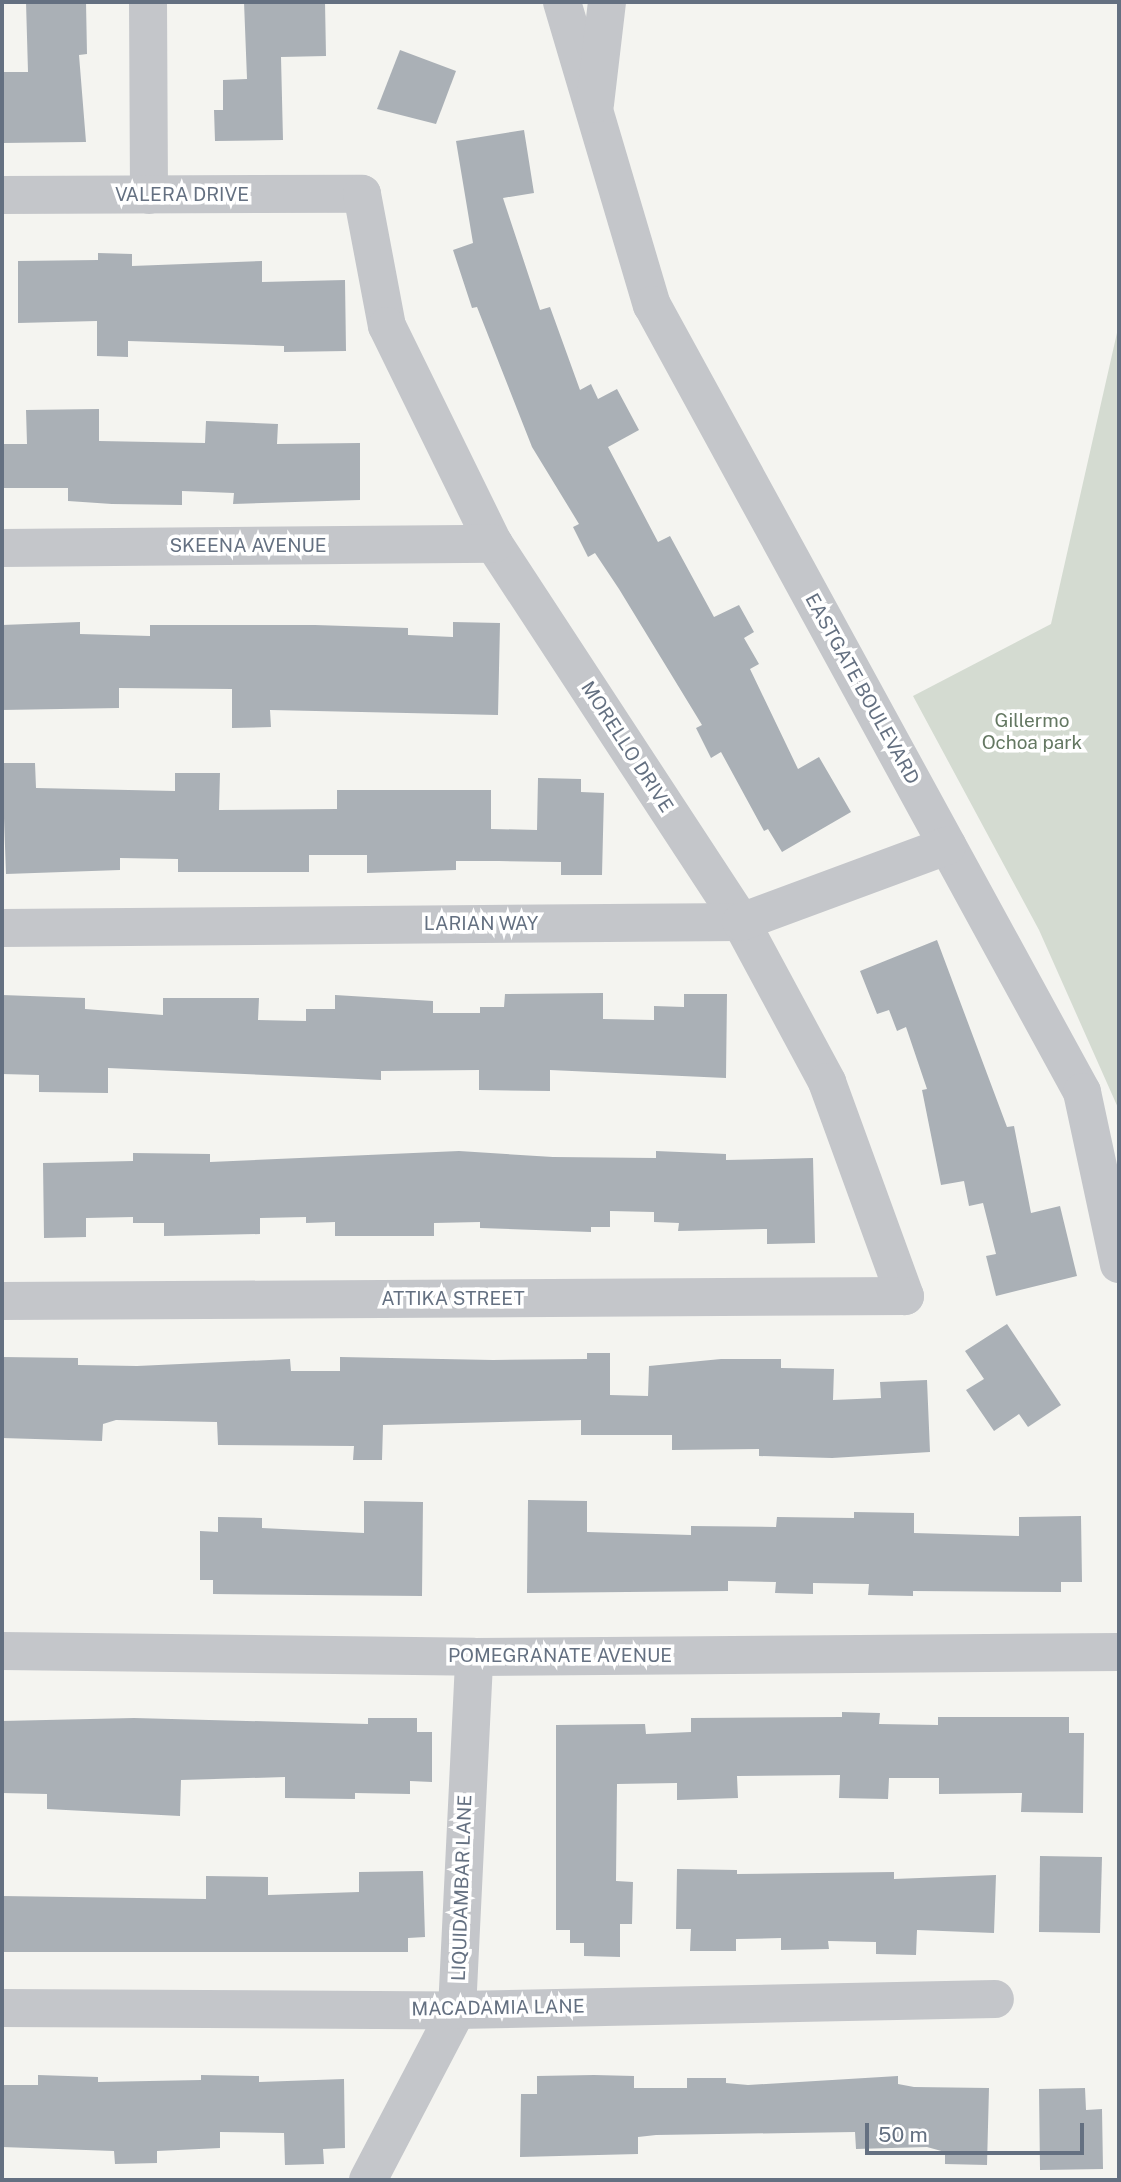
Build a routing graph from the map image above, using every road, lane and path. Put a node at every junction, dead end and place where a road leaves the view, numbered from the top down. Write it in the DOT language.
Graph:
graph roads {
  1 [pos="148,2"];
  2 [pos="562,2"];
  3 [pos="607,2"];
  4 [pos="593,116"];
  5 [pos="362,194"];
  6 [pos="2,195"];
  7 [pos="149,195"];
  8 [pos="494,544"];
  9 [pos="2,548"];
  10 [pos="947,846"];
  11 [pos="741,922"];
  12 [pos="2,928"];
  13 [pos="1119,1264"];
  14 [pos="905,1296"];
  15 [pos="2,1301"];
  16 [pos="2,1651"];
  17 [pos="1119,1653"];
  18 [pos="474,1657"];
  19 [pos="995,1998"];
  20 [pos="2,2008"];
  21 [pos="457,2010"];
  22 [pos="368,2180"];
  1 -- 7 [label="street"];
  2 -- 4 [label="street, EASTGATE BOULEVARD"];
  3 -- 4 [label="street, EASTGATE BOULEVARD"];
  4 -- 10 [label="street, EASTGATE BOULEVARD"];
  5 -- 7 [label="street, VALERA DRIVE"];
  5 -- 8 [label="street, MORELLO DRIVE"];
  6 -- 7 [label="street, VALERA DRIVE"];
  8 -- 9 [label="street, SKEENA AVENUE"];
  8 -- 11 [label="street, MORELLO DRIVE"];
  10 -- 11 [label="street, LARIAN WAY"];
  10 -- 13 [label="street, EASTGATE BOULEVARD"];
  11 -- 12 [label="street, LARIAN WAY"];
  11 -- 14 [label="street, MORELLO DRIVE"];
  14 -- 15 [label="street, ATTIKA STREET"];
  16 -- 18 [label="street, POMEGRANATE AVENUE"];
  17 -- 18 [label="street, POMEGRANATE AVENUE"];
  18 -- 21 [label="street, LIQUIDAMBAR LANE"];
  19 -- 21 [label="street, MACADAMIA LANE"];
  20 -- 21 [label="street, MACADAMIA LANE"];
  21 -- 22 [label="street, LIQUIDAMBAR LANE"];
}
